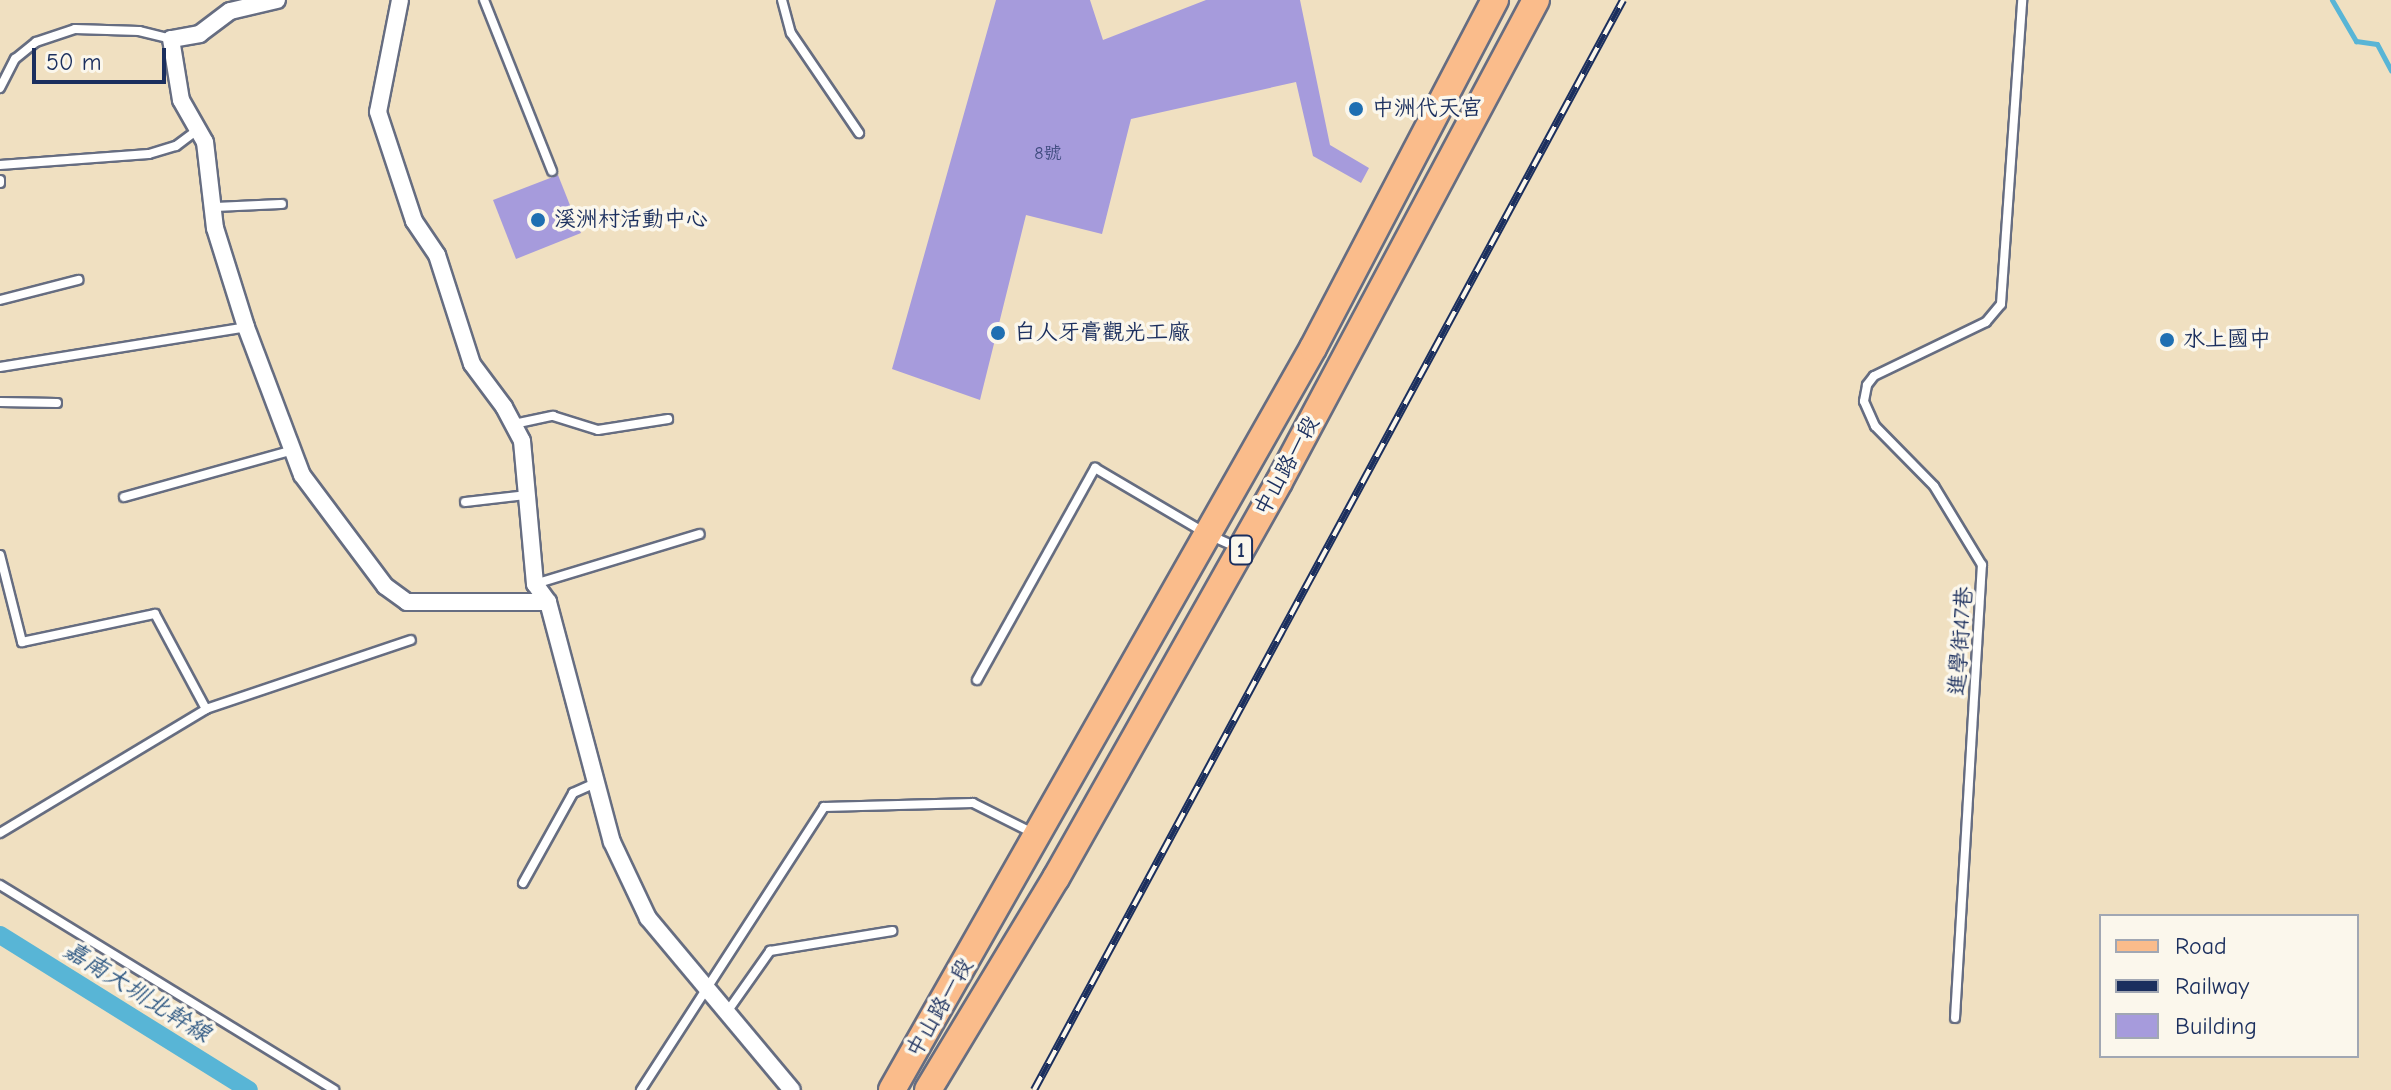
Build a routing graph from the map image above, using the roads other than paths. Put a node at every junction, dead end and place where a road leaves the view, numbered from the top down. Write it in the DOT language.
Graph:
graph roads {
  1 [pos="277,0"];
  2 [pos="400,0"];
  3 [pos="484,0"];
  4 [pos="782,0"];
  5 [pos="1495,0"];
  6 [pos="1536,0"];
  7 [pos="2022,0"];
  8 [pos="171,39"];
  9 [pos="0,88"];
  10 [pos="197,130"];
  11 [pos="859,133"];
  12 [pos="0,165"];
  13 [pos="552,171"];
  14 [pos="282,204"];
  15 [pos="214,207"];
  16 [pos="78,280"];
  17 [pos="0,300"];
  18 [pos="246,327"];
  19 [pos="0,367"];
  20 [pos="0,402"];
  21 [pos="57,403"];
  22 [pos="668,419"];
  23 [pos="513,424"];
  24 [pos="293,450"];
  25 [pos="527,495"];
  26 [pos="124,497"];
  27 [pos="465,502"];
  28 [pos="700,534"];
  29 [pos="1207,534"];
  30 [pos="1241,549"];
  31 [pos="0,555"];
  32 [pos="535,584"];
  33 [pos="548,602"];
  34 [pos="411,640"];
  35 [pos="977,680"];
  36 [pos="206,709"];
  37 [pos="595,783"];
  38 [pos="0,833"];
  39 [pos="1038,836"];
  40 [pos="523,883"];
  41 [pos="0,885"];
  42 [pos="892,931"];
  43 [pos="706,988"];
  44 [pos="727,1012"];
  45 [pos="1955,1018"];
  46 [pos="334,1090"];
  47 [pos="641,1090"];
  48 [pos="792,1090"];
  49 [pos="892,1090"];
  50 [pos="928,1090"];
  1 -- 8 [label="street"];
  2 -- 23 [label="street"];
  3 -- 13 [label="lane"];
  4 -- 11 [label="lane"];
  5 -- 29 [label="main road, 中山路一段 / 1"];
  6 -- 30 [label="main road, 中山路一段 / 1"];
  7 -- 45 [label="lane, 進學街47巷"];
  8 -- 9 [label="lane"];
  8 -- 10 [label="street"];
  10 -- 12 [label="lane"];
  10 -- 15 [label="street"];
  14 -- 15 [label="lane"];
  15 -- 18 [label="street"];
  16 -- 17 [label="lane"];
  18 -- 19 [label="lane"];
  18 -- 24 [label="street"];
  20 -- 21 [label="lane"];
  22 -- 23 [label="lane"];
  23 -- 25 [label="street"];
  24 -- 26 [label="lane"];
  24 -- 33 [label="street"];
  25 -- 27 [label="lane"];
  25 -- 32 [label="street"];
  28 -- 32 [label="lane"];
  29 -- 30 [label="lane"];
  29 -- 35 [label="lane"];
  29 -- 39 [label="main road, 中山路一段 / 1"];
  30 -- 50 [label="main road, 中山路一段 / 1"];
  31 -- 36 [label="lane"];
  32 -- 33 [label="street"];
  33 -- 37 [label="street"];
  34 -- 36 [label="lane"];
  36 -- 38 [label="lane"];
  37 -- 40 [label="lane"];
  37 -- 43 [label="street"];
  39 -- 43 [label="lane"];
  39 -- 49 [label="main road, 中山路一段 / 1"];
  41 -- 46 [label="lane"];
  42 -- 44 [label="lane"];
  43 -- 44 [label="street"];
  43 -- 47 [label="lane"];
  44 -- 48 [label="street"];
}
